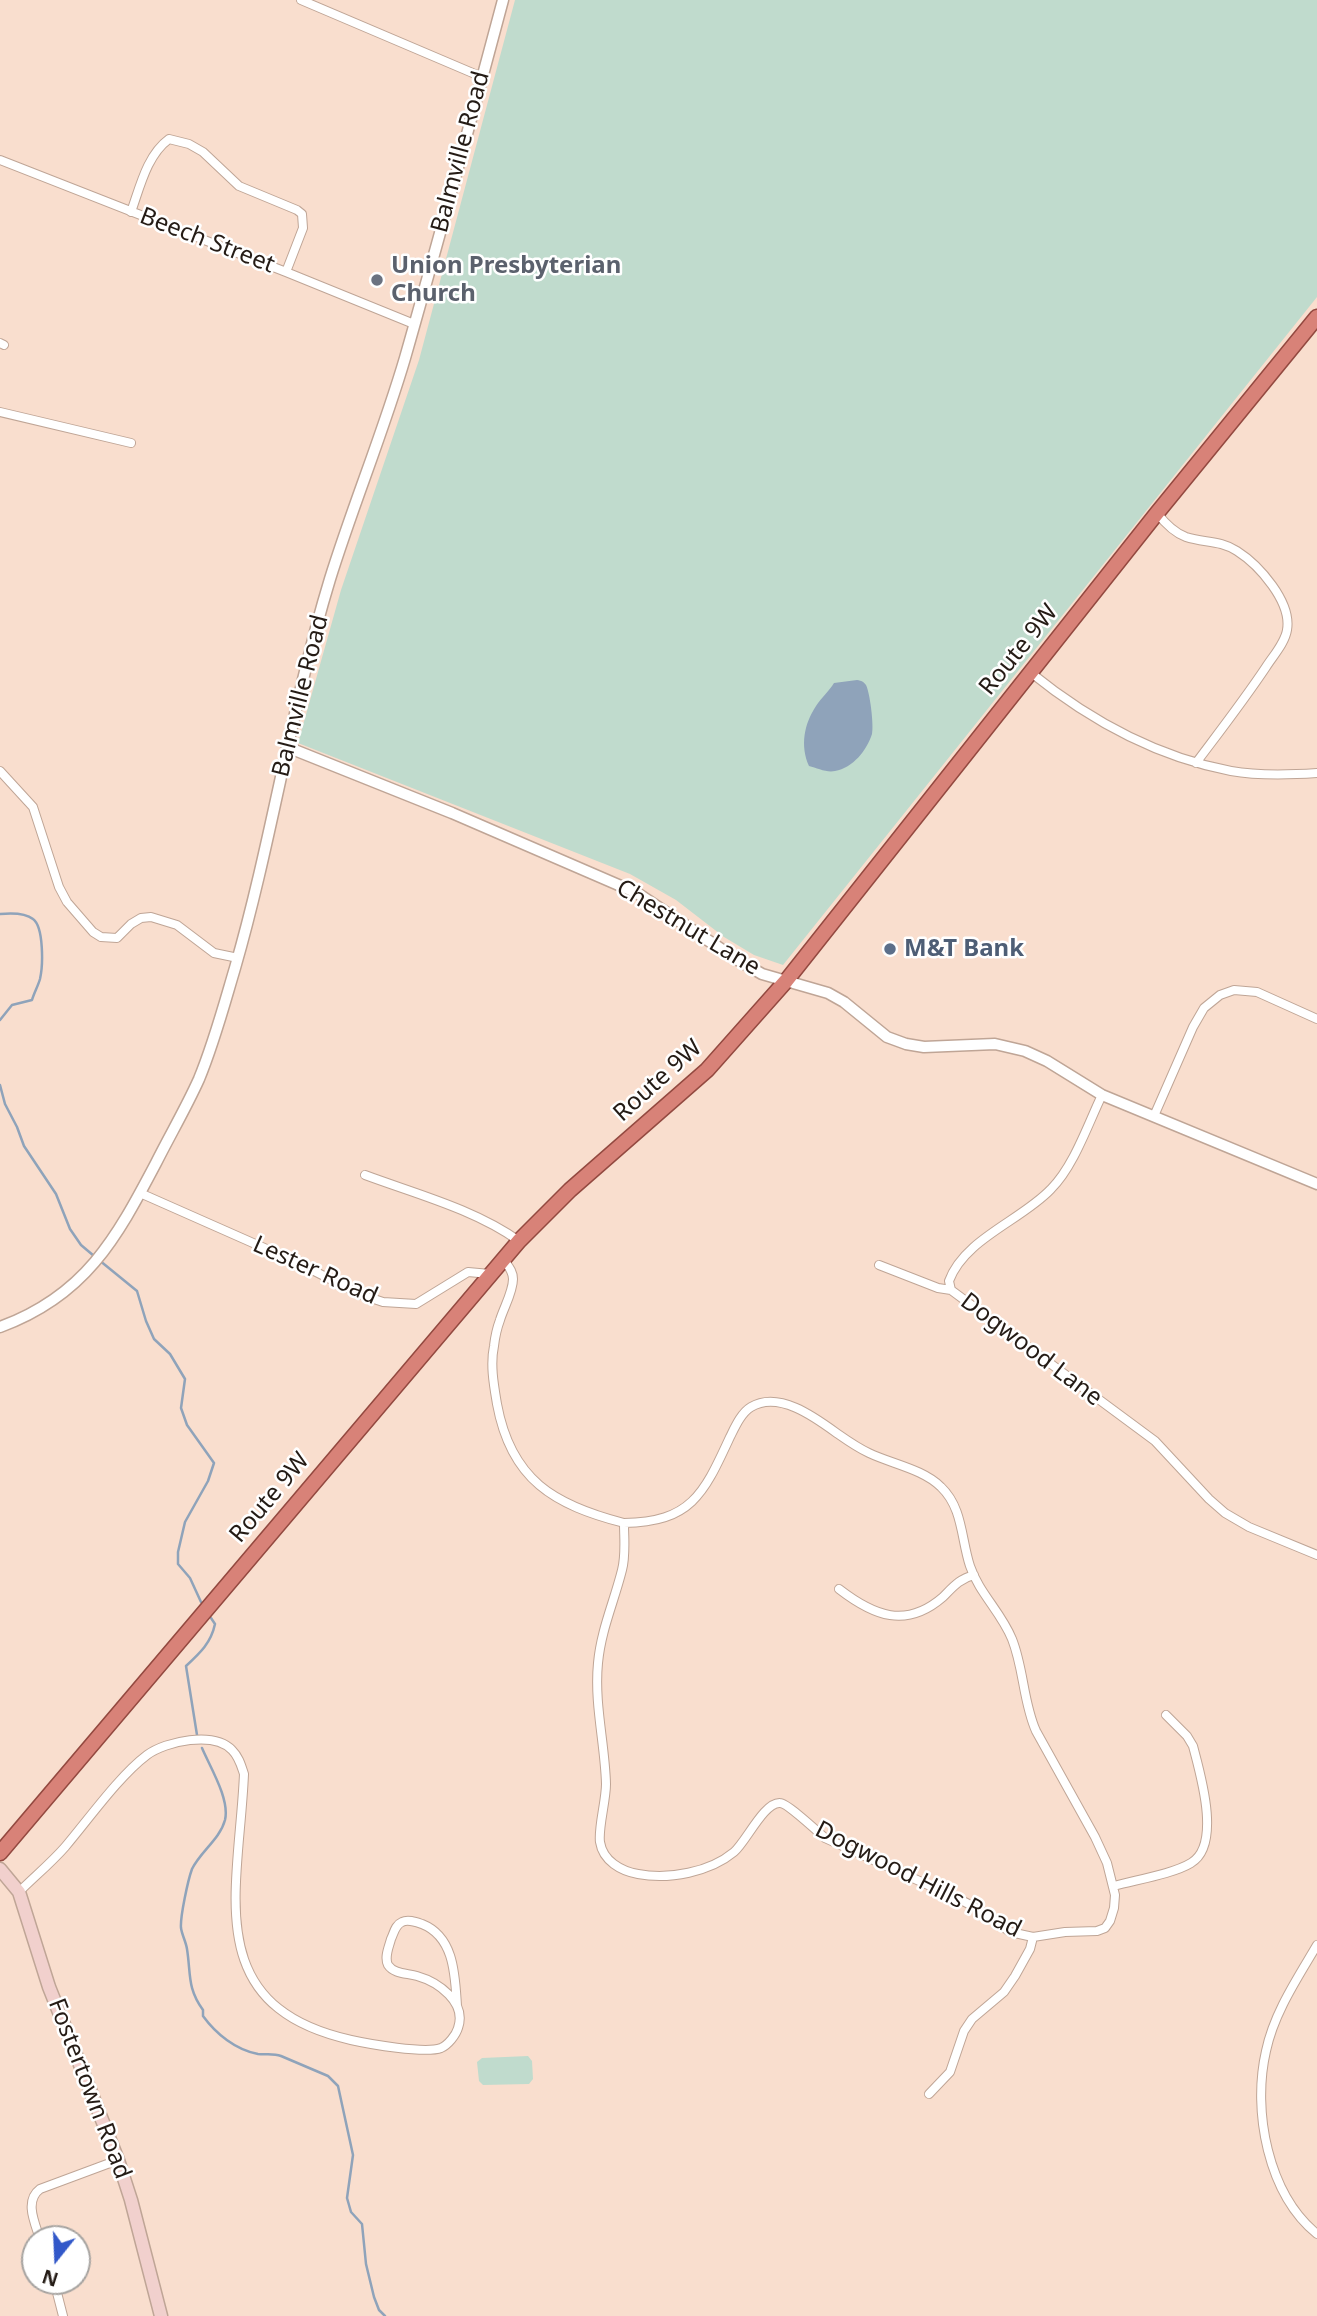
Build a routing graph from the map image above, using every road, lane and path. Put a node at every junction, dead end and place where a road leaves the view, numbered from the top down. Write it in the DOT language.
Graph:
graph roads {
  1 [pos="301,0"];
  2 [pos="503,0"];
  3 [pos="482,77"];
  4 [pos="0,160"];
  5 [pos="131,212"];
  6 [pos="286,272"];
  7 [pos="1317,317"];
  8 [pos="414,324"];
  9 [pos="0,412"];
  10 [pos="131,443"];
  11 [pos="1157,513"];
  12 [pos="1030,672"];
  13 [pos="287,747"];
  14 [pos="1196,763"];
  15 [pos="0,771"];
  16 [pos="1317,773"];
  17 [pos="238,958"];
  18 [pos="786,981"];
  19 [pos="1317,1019"];
  20 [pos="1101,1094"];
  21 [pos="1154,1116"];
  22 [pos="365,1175"];
  23 [pos="1317,1184"];
  24 [pos="140,1193"];
  25 [pos="519,1241"];
  26 [pos="504,1260"];
  27 [pos="879,1265"];
  28 [pos="490,1274"];
  29 [pos="951,1290"];
  30 [pos="0,1327"];
  31 [pos="624,1523"];
  32 [pos="1317,1555"];
  33 [pos="974,1575"];
  34 [pos="839,1589"];
  35 [pos="1166,1714"];
  36 [pos="0,1853"];
  37 [pos="0,1869"];
  38 [pos="1114,1886"];
  39 [pos="19,1892"];
  40 [pos="1033,1937"];
  41 [pos="1317,1945"];
  42 [pos="457,2006"];
  43 [pos="929,2094"];
  44 [pos="118,2160"];
  45 [pos="36,2225"];
  46 [pos="1317,2234"];
  47 [pos="58,2295"];
  48 [pos="63,2316"];
  49 [pos="161,2316"];
  1 -- 3 [label="street"];
  2 -- 3 [label="street, Balmville Road"];
  3 -- 8 [label="street, Balmville Road"];
  4 -- 5 [label="street, Beech Street"];
  5 -- 6 [label="street, Beech Street"];
  5 -- 6 [label="street"];
  6 -- 8 [label="street, Beech Street"];
  7 -- 11 [label="highway, Route 9W"];
  8 -- 13 [label="street, Balmville Road"];
  9 -- 10 [label="street"];
  11 -- 12 [label="highway, Route 9W"];
  11 -- 14 [label="street"];
  12 -- 14 [label="street"];
  12 -- 18 [label="highway, Route 9W"];
  13 -- 17 [label="street, Balmville Road"];
  13 -- 18 [label="street, Chestnut Lane"];
  14 -- 16 [label="street"];
  15 -- 17 [label="street"];
  17 -- 24 [label="street, Balmville Road"];
  18 -- 20 [label="street, Chestnut Lane"];
  18 -- 25 [label="highway, Route 9W"];
  19 -- 21 [label="street"];
  20 -- 21 [label="street, Chestnut Lane"];
  20 -- 29 [label="street, Dogwood Lane"];
  21 -- 23 [label="street, Chestnut Lane"];
  22 -- 25 [label="street"];
  24 -- 28 [label="street, Lester Road"];
  24 -- 30 [label="street, Balmville Road"];
  25 -- 26 [label="highway, Route 9W"];
  26 -- 28 [label="highway, Route 9W"];
  26 -- 31 [label="street, Dogwood Hills Road"];
  27 -- 29 [label="street"];
  28 -- 36 [label="highway, Route 9W"];
  29 -- 32 [label="street, Dogwood Lane"];
  31 -- 33 [label="street, Dogwood Hills Road"];
  31 -- 40 [label="street, Dogwood Hills Road"];
  33 -- 34 [label="street"];
  33 -- 38 [label="street, Dogwood Hills Road"];
  35 -- 38 [label="street"];
  37 -- 39 [label="main road, Fostertown Road"];
  38 -- 40 [label="street, Dogwood Hills Road"];
  39 -- 42 [label="street"];
  39 -- 44 [label="main road, Fostertown Road"];
  40 -- 43 [label="street"];
  41 -- 46 [label="street"];
  42 -- 42 [label="street"];
  44 -- 45 [label="street"];
  44 -- 49 [label="main road, Fostertown Road"];
  47 -- 48 [label="street"];
}
